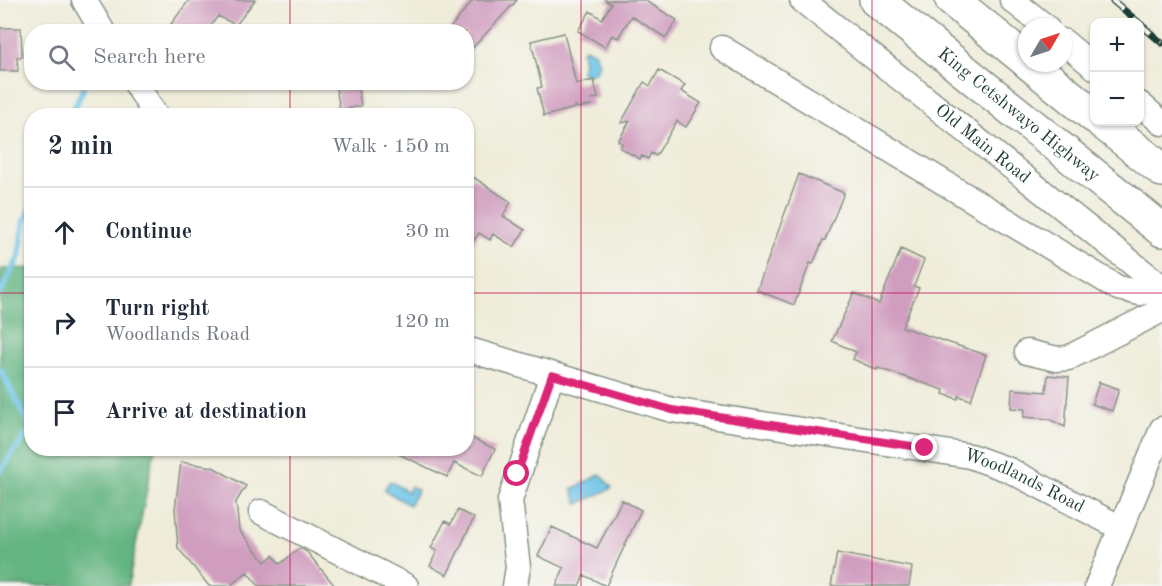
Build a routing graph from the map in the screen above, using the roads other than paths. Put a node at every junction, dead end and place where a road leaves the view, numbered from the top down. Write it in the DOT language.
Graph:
graph roads {
  1 [pos="84,0"];
  2 [pos="802,0"];
  3 [pos="876,0"];
  4 [pos="952,0"];
  5 [pos="1012,0"];
  6 [pos="1035,18"];
  7 [pos="98,24"];
  8 [pos="722,48"];
  9 [pos="1072,48"];
  10 [pos="1018,54"];
  11 [pos="1090,63"];
  12 [pos="1040,72"];
  13 [pos="140,90"];
  14 [pos="1144,107"];
  15 [pos="151,108"];
  16 [pos="1090,112"];
  17 [pos="1162,123"];
  18 [pos="1107,126"];
  19 [pos="1162,170"];
  20 [pos="1162,230"];
  21 [pos="1162,288"];
  22 [pos="1162,310"];
  23 [pos="474,351"];
  24 [pos="1027,352"];
  25 [pos="552,375"];
  26 [pos="1162,429"];
  27 [pos="261,512"];
  28 [pos="1121,528"];
  29 [pos="405,586"];
  30 [pos="515,586"];
  31 [pos="1097,586"];
  1 -- 7 [label="street"];
  2 -- 21 [label="street, Old Main Road"];
  3 -- 20 [label="highway, King Cetshwayo Highway"];
  4 -- 10 [label="highway"];
  5 -- 6 [label="street"];
  8 -- 21 [label="street"];
  9 -- 11 [label="street"];
  12 -- 16 [label="highway"];
  13 -- 15 [label="street"];
  14 -- 17 [label="street"];
  18 -- 19 [label="highway"];
  22 -- 24 [label="street"];
  23 -- 25 [label="street, Woodlands Road"];
  25 -- 28 [label="street, Woodlands Road"];
  25 -- 30 [label="street"];
  26 -- 28 [label="street"];
  27 -- 29 [label="street"];
  28 -- 31 [label="street"];
}
